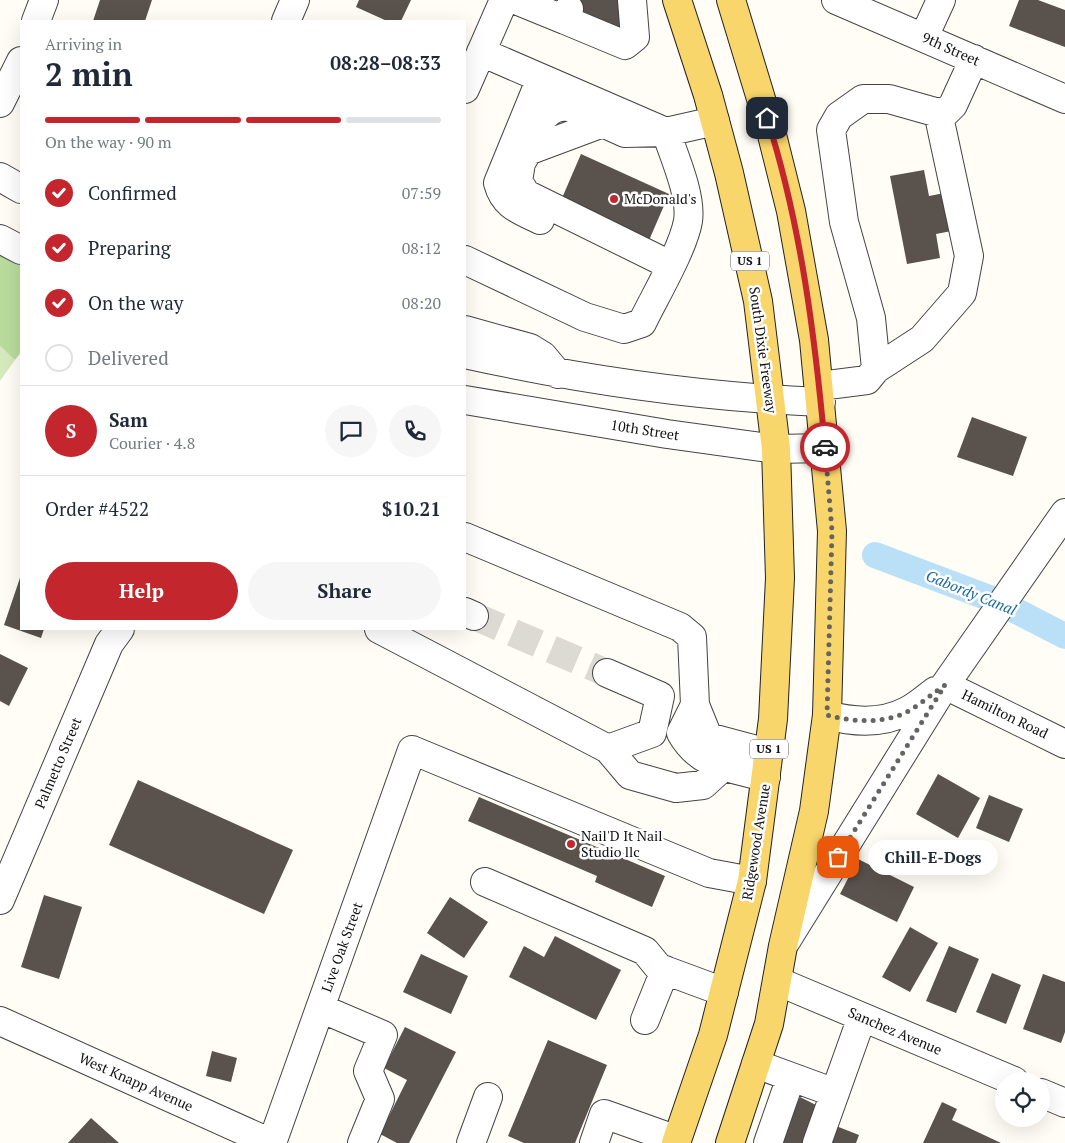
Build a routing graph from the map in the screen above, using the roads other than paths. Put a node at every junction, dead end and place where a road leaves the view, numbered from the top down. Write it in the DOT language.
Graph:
graph roads {
  1 [pos="44,0"];
  2 [pos="295,0"];
  3 [pos="504,0"];
  4 [pos="516,0"];
  5 [pos="632,0"];
  6 [pos="677,0"];
  7 [pos="731,0"];
  8 [pos="836,0"];
  9 [pos="941,0"];
  10 [pos="36,20"];
  11 [pos="286,20"];
  12 [pos="924,37"];
  13 [pos="481,52"];
  14 [pos="974,59"];
  15 [pos="18,74"];
  16 [pos="541,78"];
  17 [pos="466,87"];
  18 [pos="1065,99"];
  19 [pos="0,103"];
  20 [pos="938,112"];
  21 [pos="715,121"];
  22 [pos="666,132"];
  23 [pos="0,177"];
  24 [pos="20,188"];
  25 [pos="0,239"];
  26 [pos="20,249"];
  27 [pos="466,260"];
  28 [pos="669,267"];
  29 [pos="466,330"];
  30 [pos="466,354"];
  31 [pos="876,369"];
  32 [pos="558,374"];
  33 [pos="820,394"];
  34 [pos="466,400"];
  35 [pos="770,400"];
  36 [pos="825,448"];
  37 [pos="776,449"];
  38 [pos="1065,512"];
  39 [pos="780,531"];
  40 [pos="466,537"];
  41 [pos="119,630"];
  42 [pos="381,630"];
  43 [pos="607,673"];
  44 [pos="945,685"];
  45 [pos="695,705"];
  46 [pos="827,715"];
  47 [pos="1065,744"];
  48 [pos="608,749"];
  49 [pos="767,765"];
  50 [pos="724,766"];
  51 [pos="752,881"];
  52 [pos="485,882"];
  53 [pos="0,900"];
  54 [pos="783,946"];
  55 [pos="665,970"];
  56 [pos="777,981"];
  57 [pos="724,992"];
  58 [pos="320,1008"];
  59 [pos="862,1017"];
  60 [pos="645,1020"];
  61 [pos="0,1021"];
  62 [pos="756,1064"];
  63 [pos="995,1073"];
  64 [pos="791,1077"];
  65 [pos="835,1093"];
  66 [pos="488,1097"];
  67 [pos="1050,1097"];
  68 [pos="1065,1103"];
  69 [pos="676,1141"];
  70 [pos="271,1143"];
  71 [pos="362,1143"];
  72 [pos="471,1143"];
  73 [pos="594,1143"];
  74 [pos="730,1143"];
  75 [pos="768,1143"];
  76 [pos="817,1143"];
  1 -- 10 [label="street"];
  2 -- 11 [label="street"];
  3 -- 13 [label="street"];
  4 -- 5 [label="street"];
  6 -- 21 [label="main road, South Dixie Freeway / US 1"];
  7 -- 33 [label="main road"];
  8 -- 12 [label="street, 9th Street"];
  9 -- 12 [label="street"];
  12 -- 14 [label="street, 9th Street"];
  13 -- 16 [label="street"];
  13 -- 17 [label="street"];
  14 -- 18 [label="street, 9th Street"];
  14 -- 20 [label="street"];
  15 -- 19 [label="street"];
  16 -- 22 [label="street"];
  16 -- 28 [label="street"];
  20 -- 31 [label="street"];
  20 -- 31 [label="street"];
  21 -- 22 [label="street"];
  21 -- 35 [label="main road, South Dixie Freeway / US 1"];
  22 -- 28 [label="street"];
  22 -- 28 [label="street"];
  23 -- 24 [label="street"];
  25 -- 26 [label="street"];
  27 -- 28 [label="street"];
  29 -- 32 [label="street"];
  30 -- 32 [label="street"];
  31 -- 33 [label="street"];
  32 -- 35 [label="street"];
  33 -- 35 [label="street"];
  33 -- 36 [label="main road"];
  34 -- 37 [label="street, 10th Street"];
  35 -- 37 [label="main road, South Dixie Freeway / US 1"];
  36 -- 37 [label="street, 10th Street"];
  36 -- 46 [label="main road"];
  37 -- 39 [label="main road, South Dixie Freeway / US 1"];
  38 -- 44 [label="street"];
  39 -- 49 [label="main road, Ridgewood Avenue / US 1"];
  40 -- 45 [label="street"];
  41 -- 53 [label="street, Palmetto Street"];
  42 -- 48 [label="street"];
  43 -- 48 [label="street"];
  44 -- 46 [label="street"];
  44 -- 47 [label="street, Hamilton Road"];
  44 -- 54 [label="street"];
  45 -- 49 [label="street"];
  45 -- 50 [label="street"];
  46 -- 54 [label="main road"];
  48 -- 50 [label="street"];
  49 -- 50 [label="street"];
  49 -- 51 [label="main road, Ridgewood Avenue / US 1"];
  51 -- 57 [label="main road, Ridgewood Avenue / US 1"];
  51 -- 58 [label="street, Live Oak Street"];
  52 -- 55 [label="street"];
  54 -- 56 [label="main road"];
  55 -- 57 [label="street"];
  55 -- 60 [label="street"];
  56 -- 59 [label="street, Sanchez Avenue"];
  56 -- 62 [label="main road"];
  57 -- 69 [label="main road, Ridgewood Avenue / US 1"];
  58 -- 70 [label="street, Live Oak Street"];
  58 -- 71 [label="street"];
  59 -- 63 [label="street, Sanchez Avenue"];
  59 -- 65 [label="street"];
  61 -- 70 [label="street, West Knapp Avenue"];
  62 -- 64 [label="street"];
  62 -- 74 [label="main road"];
  64 -- 65 [label="street"];
  64 -- 75 [label="street"];
  65 -- 76 [label="street"];
  66 -- 72 [label="street"];
  67 -- 68 [label="street"];
  69 -- 73 [label="street"];
}
